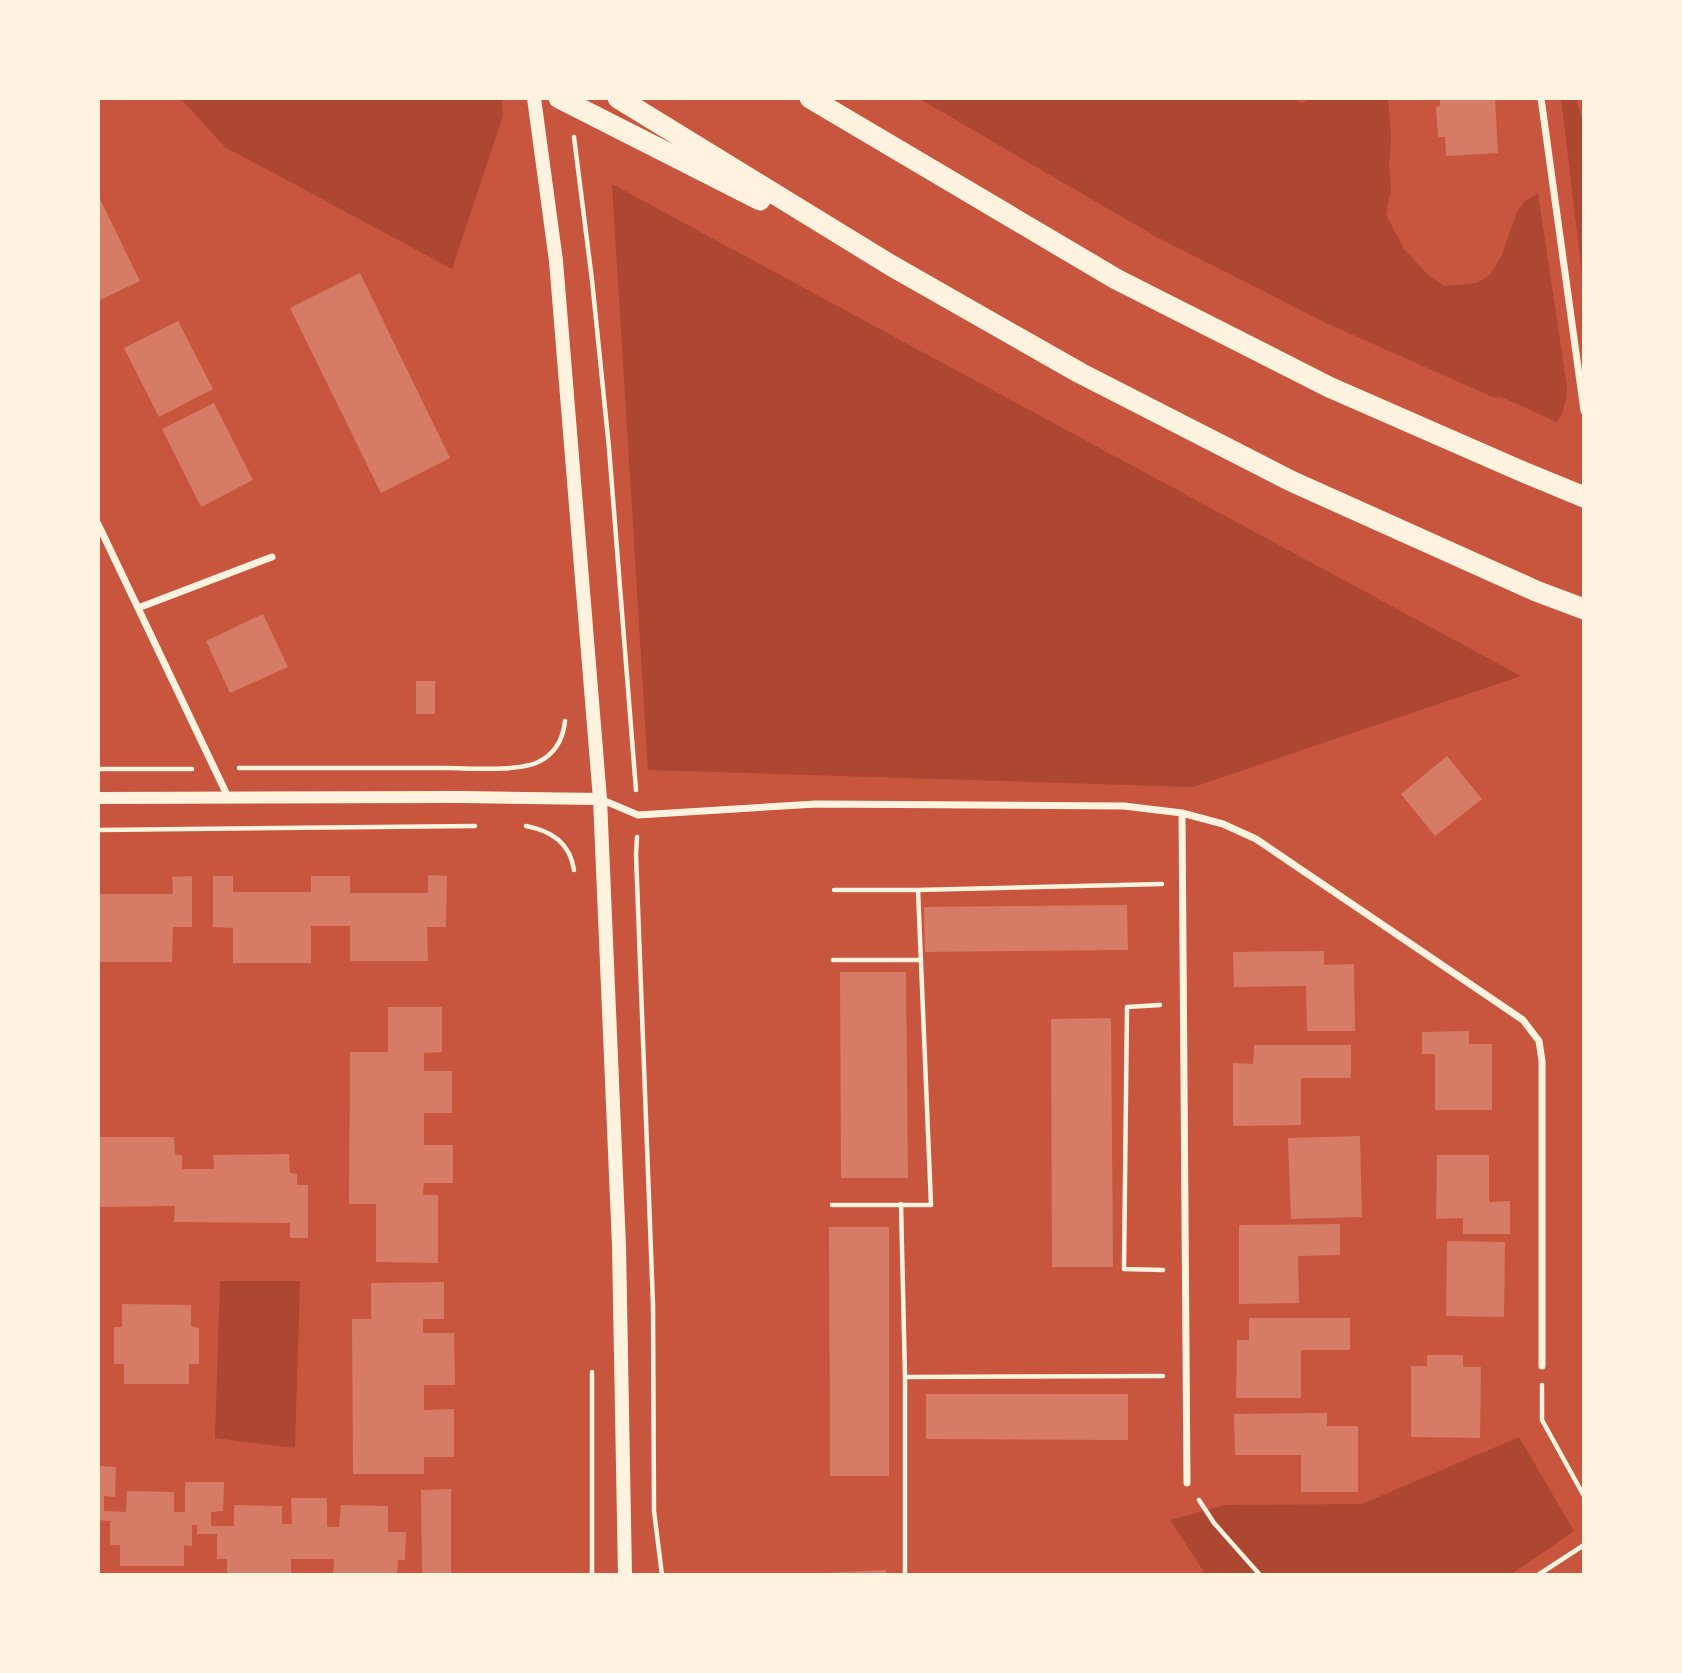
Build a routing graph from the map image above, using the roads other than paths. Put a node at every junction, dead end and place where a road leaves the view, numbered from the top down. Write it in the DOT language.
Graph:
graph roads {
  1 [pos="534,98"];
  2 [pos="559,98"];
  3 [pos="618,98"];
  4 [pos="1541,98"];
  5 [pos="814,100"];
  6 [pos="892,266"];
  7 [pos="1584,411"];
  8 [pos="1584,497"];
  9 [pos="98,524"];
  10 [pos="272,557"];
  11 [pos="138,608"];
  12 [pos="1584,609"];
  13 [pos="228,797"];
  14 [pos="98,798"];
  15 [pos="600,799"];
  16 [pos="1182,813"];
  17 [pos="1542,1366"];
  18 [pos="1187,1483"];
  19 [pos="625,1575"];
  1 -- 15 [label="main road"];
  2 -- 6 [label="highway"];
  3 -- 6 [label="highway"];
  4 -- 7 [label="street"];
  5 -- 8 [label="highway"];
  6 -- 12 [label="highway"];
  9 -- 11 [label="street"];
  10 -- 11 [label="street"];
  11 -- 13 [label="street"];
  13 -- 14 [label="street"];
  13 -- 15 [label="street"];
  15 -- 16 [label="street"];
  15 -- 19 [label="main road"];
  16 -- 17 [label="street"];
  16 -- 18 [label="street"];
}
